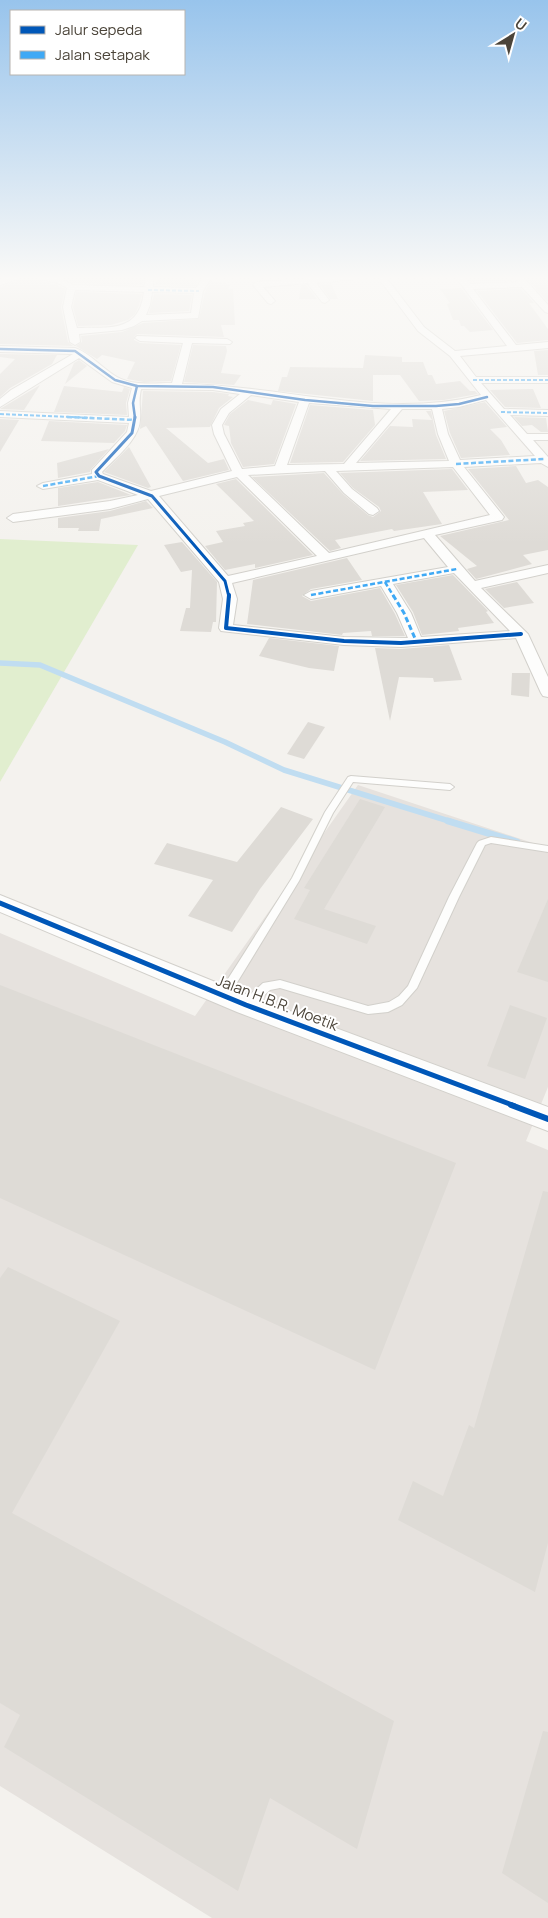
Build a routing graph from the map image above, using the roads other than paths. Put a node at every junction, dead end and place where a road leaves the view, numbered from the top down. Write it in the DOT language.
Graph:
graph roads {
  1 [pos="57,366"];
  2 [pos="95,366"];
  3 [pos="181,366"];
  4 [pos="461,366"];
  5 [pos="472,380"];
  6 [pos="548,380"];
  7 [pos="137,386"];
  8 [pos="176,386"];
  9 [pos="249,392"];
  10 [pos="488,397"];
  11 [pos="305,400"];
  12 [pos="0,404"];
  13 [pos="400,406"];
  14 [pos="436,406"];
  15 [pos="502,412"];
  16 [pos="548,413"];
  17 [pos="0,414"];
  18 [pos="134,420"];
  19 [pos="525,437"];
  20 [pos="548,437"];
  21 [pos="546,461"];
  22 [pos="456,464"];
  23 [pos="328,467"];
  24 [pos="348,467"];
  25 [pos="280,468"];
  26 [pos="239,473"];
  27 [pos="99,476"];
  28 [pos="43,486"];
  29 [pos="152,496"];
  30 [pos="373,511"];
  31 [pos="13,518"];
  32 [pos="428,534"];
  33 [pos="326,557"];
  34 [pos="457,569"];
  35 [pos="548,569"];
  36 [pos="225,581"];
  37 [pos="385,582"];
  38 [pos="472,586"];
  39 [pos="311,595"];
  40 [pos="521,634"];
  41 [pos="417,643"];
  42 [pos="548,692"];
  43 [pos="450,788"];
  44 [pos="546,848"];
  45 [pos="0,903"];
  46 [pos="223,996"];
  47 [pos="246,1005"];
  48 [pos="548,1119"];
  1 -- 12 [label="street"];
  2 -- 7 [label="street"];
  3 -- 8 [label="street"];
  4 -- 5 [label="street"];
  5 -- 6 [label="street"];
  5 -- 10 [label="street"];
  7 -- 8 [label="street"];
  7 -- 18 [label="street"];
  8 -- 9 [label="street"];
  9 -- 11 [label="street"];
  9 -- 26 [label="street"];
  10 -- 14 [label="street"];
  10 -- 15 [label="street"];
  11 -- 13 [label="street"];
  11 -- 25 [label="street"];
  13 -- 14 [label="street"];
  13 -- 24 [label="street"];
  14 -- 22 [label="street"];
  15 -- 16 [label="street"];
  15 -- 19 [label="street"];
  17 -- 18 [label="street"];
  18 -- 27 [label="street"];
  19 -- 20 [label="street"];
  19 -- 21 [label="street"];
  21 -- 22 [label="street"];
  22 -- 24 [label="street"];
  22 -- 32 [label="street"];
  23 -- 24 [label="street"];
  23 -- 25 [label="street"];
  23 -- 30 [label="street"];
  25 -- 26 [label="street"];
  26 -- 29 [label="street"];
  26 -- 33 [label="street"];
  27 -- 28 [label="street"];
  27 -- 29 [label="street"];
  29 -- 31 [label="street"];
  29 -- 36 [label="street"];
  32 -- 33 [label="street"];
  32 -- 34 [label="street"];
  33 -- 36 [label="street"];
  34 -- 37 [label="street"];
  34 -- 38 [label="street"];
  35 -- 38 [label="street"];
  36 -- 41 [label="street"];
  37 -- 39 [label="street"];
  37 -- 41 [label="street"];
  38 -- 40 [label="street"];
  40 -- 41 [label="street"];
  40 -- 42 [label="street"];
  43 -- 46 [label="lane"];
  44 -- 47 [label="lane"];
  45 -- 46 [label="street, Jalan H.B.R. Moetik"];
  46 -- 47 [label="street, Jalan H.B.R. Moetik"];
  47 -- 48 [label="street, Jalan H.B.R. Moetik"];
}
